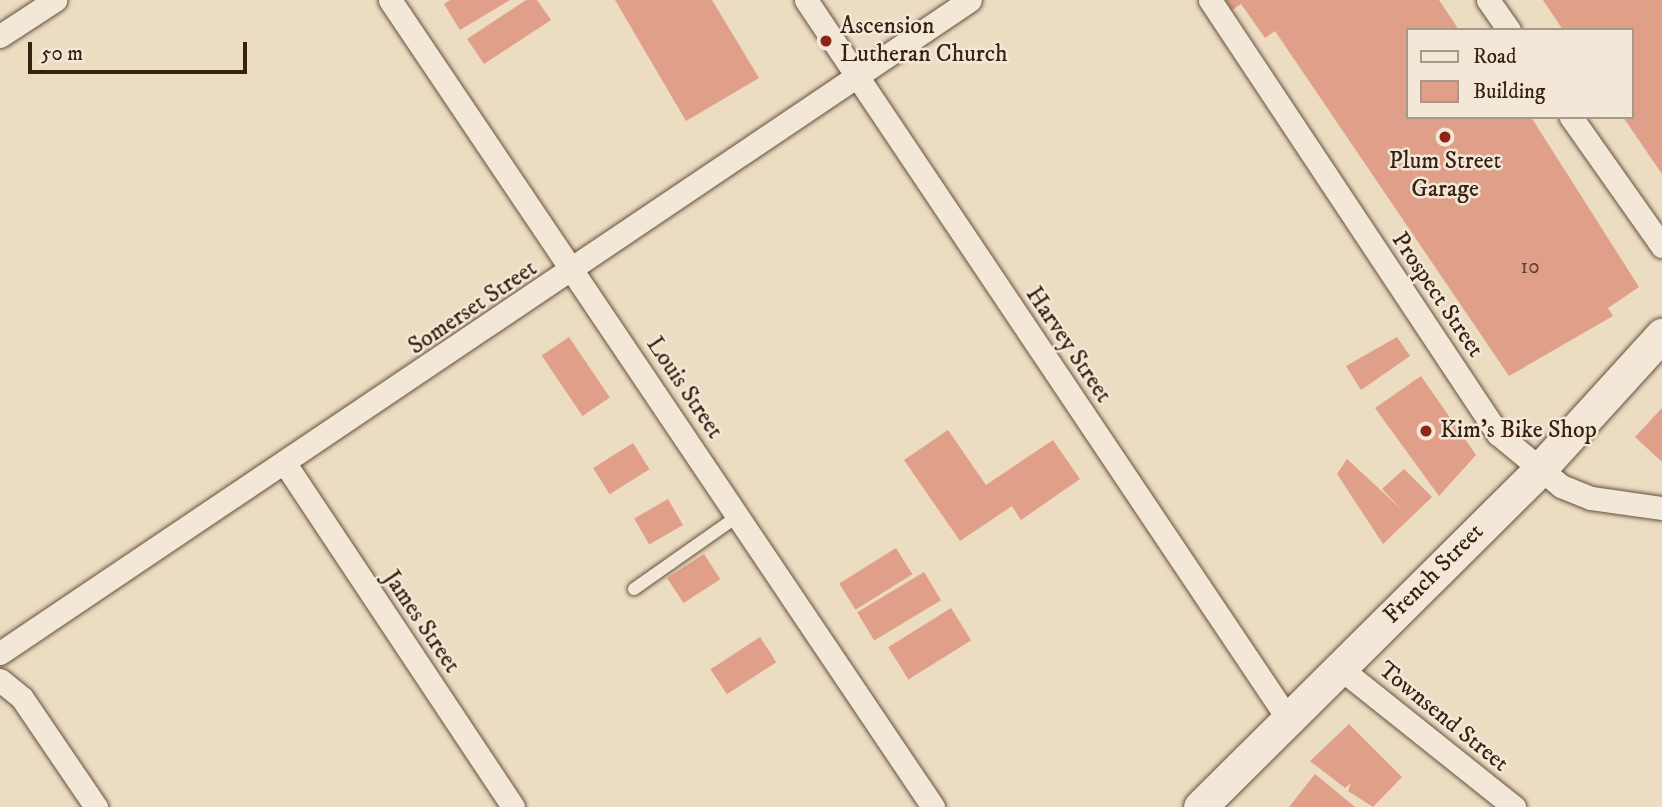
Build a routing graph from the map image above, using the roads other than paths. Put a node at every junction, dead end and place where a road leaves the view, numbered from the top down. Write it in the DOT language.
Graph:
graph roads {
  1 [pos="55,0"];
  2 [pos="390,0"];
  3 [pos="806,0"];
  4 [pos="970,0"];
  5 [pos="1210,0"];
  6 [pos="1488,0"];
  7 [pos="1508,28"];
  8 [pos="0,36"];
  9 [pos="855,75"];
  10 [pos="1572,119"];
  11 [pos="1662,246"];
  12 [pos="575,272"];
  13 [pos="1662,335"];
  14 [pos="286,466"];
  15 [pos="1539,470"];
  16 [pos="1662,508"];
  17 [pos="738,516"];
  18 [pos="634,589"];
  19 [pos="0,653"];
  20 [pos="1340,668"];
  21 [pos="0,680"];
  22 [pos="1288,719"];
  23 [pos="96,807"];
  24 [pos="513,807"];
  25 [pos="933,807"];
  26 [pos="1200,807"];
  27 [pos="1514,807"];
  1 -- 8 [label="street"];
  2 -- 12 [label="street, Louis Street"];
  3 -- 9 [label="street, Harvey Street"];
  4 -- 9 [label="street, Somerset Street"];
  5 -- 15 [label="street, Prospect Street"];
  6 -- 7 [label="street"];
  9 -- 12 [label="street, Somerset Street"];
  9 -- 22 [label="street, Harvey Street"];
  10 -- 11 [label="street"];
  12 -- 14 [label="street, Somerset Street"];
  12 -- 17 [label="street, Louis Street"];
  13 -- 15 [label="main road, French Street"];
  14 -- 19 [label="street, Somerset Street"];
  14 -- 24 [label="street, James Street"];
  15 -- 16 [label="street, Prospect Street"];
  15 -- 20 [label="main road, French Street"];
  17 -- 18 [label="lane"];
  17 -- 25 [label="street, Louis Street"];
  20 -- 22 [label="main road, French Street"];
  20 -- 27 [label="street, Townsend Street"];
  21 -- 23 [label="street"];
  22 -- 26 [label="main road, French Street"];
}
